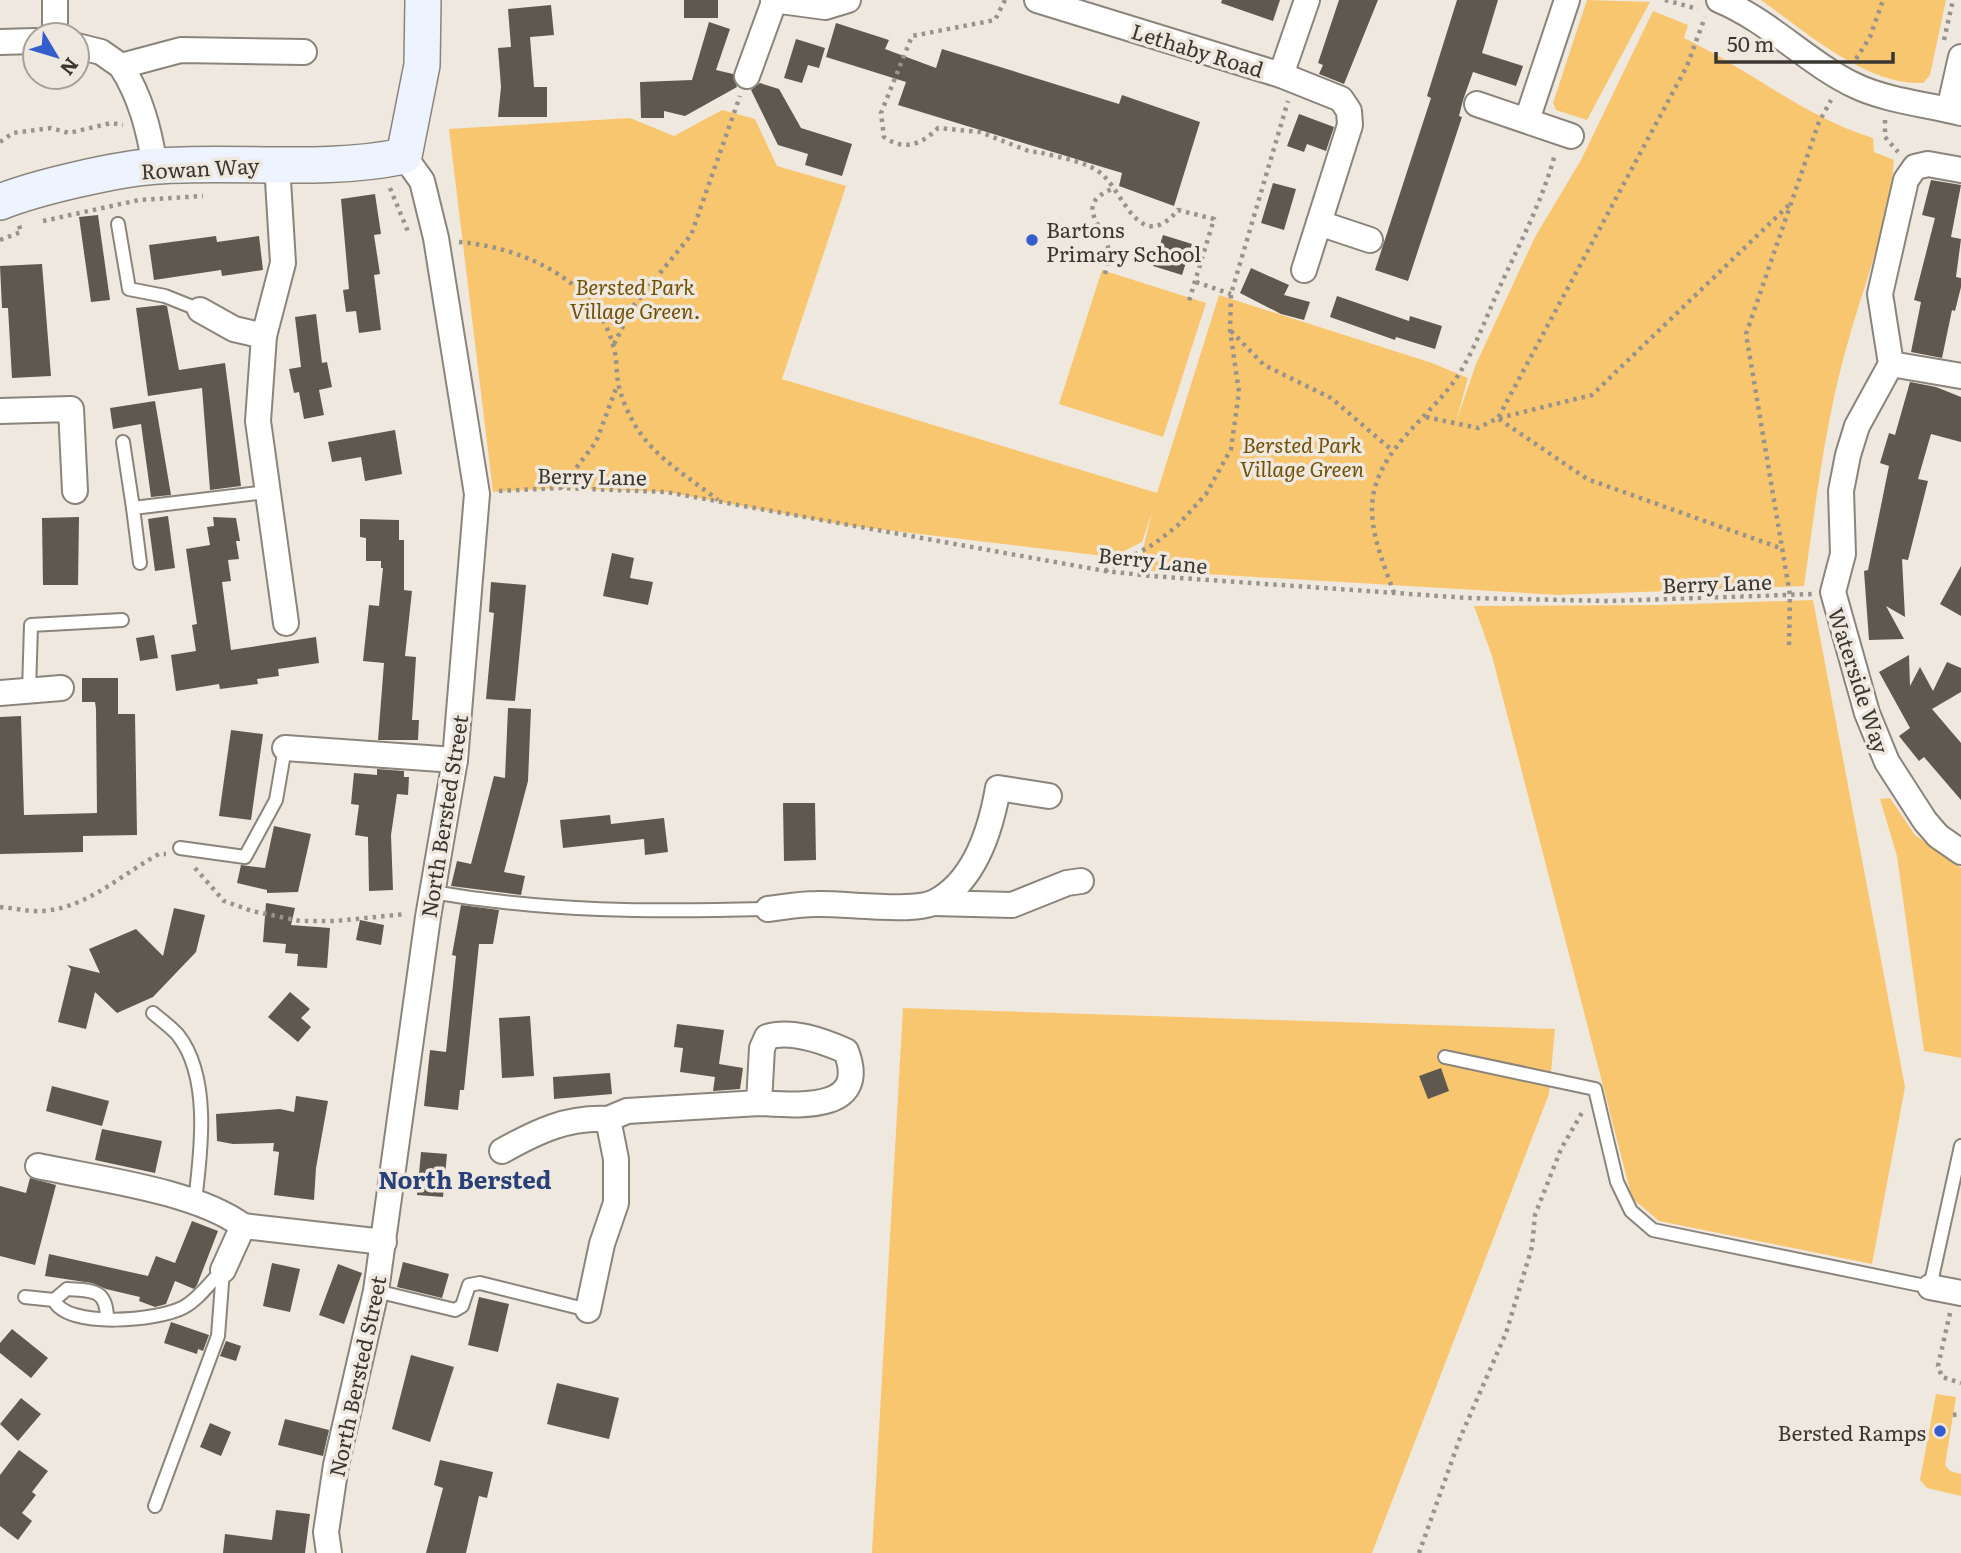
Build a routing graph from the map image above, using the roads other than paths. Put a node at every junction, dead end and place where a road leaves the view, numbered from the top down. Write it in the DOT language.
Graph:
graph roads {
  1 [pos="55,0"];
  2 [pos="423,0"];
  3 [pos="848,0"];
  4 [pos="1037,0"];
  5 [pos="1307,0"];
  6 [pos="1567,0"];
  7 [pos="774,1"];
  8 [pos="1713,6"];
  9 [pos="1093,8"];
  10 [pos="55,21"];
  11 [pos="21,41"];
  12 [pos="0,42"];
  13 [pos="91,50"];
  14 [pos="304,52"];
  15 [pos="1951,55"];
  16 [pos="121,66"];
  17 [pos="1281,75"];
  18 [pos="747,76"];
  19 [pos="1477,104"];
  20 [pos="1955,111"];
  21 [pos="1527,120"];
  22 [pos="1566,135"];
  23 [pos="404,156"];
  24 [pos="277,164"];
  25 [pos="155,166"];
  26 [pos="1961,170"];
  27 [pos="0,202"];
  28 [pos="1319,223"];
  29 [pos="118,224"];
  30 [pos="1370,240"];
  31 [pos="1304,270"];
  32 [pos="200,310"];
  33 [pos="264,336"];
  34 [pos="1891,364"];
  35 [pos="1961,376"];
  36 [pos="0,411"];
  37 [pos="123,442"];
  38 [pos="75,491"];
  39 [pos="266,492"];
  40 [pos="132,508"];
  41 [pos="140,563"];
  42 [pos="121,620"];
  43 [pos="286,623"];
  44 [pos="61,688"];
  45 [pos="29,691"];
  46 [pos="0,693"];
  47 [pos="285,748"];
  48 [pos="455,760"];
  49 [pos="1049,796"];
  50 [pos="178,851"];
  51 [pos="1961,852"];
  52 [pos="1081,881"];
  53 [pos="432,892"];
  54 [pos="934,903"];
  55 [pos="768,909"];
  56 [pos="153,1013"];
  57 [pos="1445,1057"];
  58 [pos="759,1103"];
  59 [pos="608,1119"];
  60 [pos="1961,1146"];
  61 [pos="502,1151"];
  62 [pos="38,1166"];
  63 [pos="195,1201"];
  64 [pos="243,1226"];
  65 [pos="384,1242"];
  66 [pos="223,1270"];
  67 [pos="1930,1287"];
  68 [pos="376,1292"];
  69 [pos="1958,1293"];
  70 [pos="25,1297"];
  71 [pos="54,1300"];
  72 [pos="588,1310"];
  73 [pos="107,1317"];
  74 [pos="155,1506"];
  75 [pos="329,1553"];
  1 -- 10 [label="street"];
  2 -- 23 [label="street"];
  3 -- 7 [label="street"];
  4 -- 9 [label="street, Lethaby Road"];
  5 -- 17 [label="street, Lethaby Road"];
  6 -- 21 [label="street"];
  7 -- 18 [label="street"];
  8 -- 20 [label="street"];
  9 -- 17 [label="street, Lethaby Road"];
  11 -- 12 [label="street"];
  13 -- 16 [label="street"];
  14 -- 16 [label="street"];
  15 -- 20 [label="street"];
  16 -- 25 [label="street"];
  17 -- 28 [label="street"];
  19 -- 21 [label="street"];
  21 -- 22 [label="street"];
  23 -- 24 [label="street, Rowan Way"];
  23 -- 48 [label="street, North Bersted Street"];
  24 -- 25 [label="street, Rowan Way"];
  24 -- 33 [label="street"];
  25 -- 27 [label="street, Rowan Way"];
  26 -- 34 [label="street"];
  28 -- 30 [label="street"];
  28 -- 31 [label="street"];
  29 -- 32 [label="lane"];
  32 -- 33 [label="street"];
  33 -- 39 [label="street"];
  34 -- 35 [label="street"];
  34 -- 51 [label="street, Waterside Way"];
  36 -- 38 [label="street"];
  37 -- 40 [label="lane"];
  39 -- 40 [label="lane"];
  39 -- 43 [label="street"];
  40 -- 41 [label="lane"];
  42 -- 45 [label="lane"];
  44 -- 45 [label="street"];
  45 -- 46 [label="street"];
  47 -- 48 [label="street"];
  47 -- 50 [label="lane"];
  48 -- 53 [label="street, North Bersted Street"];
  49 -- 54 [label="street"];
  52 -- 54 [label="street"];
  53 -- 55 [label="lane"];
  53 -- 65 [label="street, North Bersted Street"];
  54 -- 55 [label="street"];
  56 -- 63 [label="lane"];
  57 -- 67 [label="lane"];
  58 -- 59 [label="street"];
  59 -- 61 [label="street"];
  59 -- 72 [label="street"];
  60 -- 67 [label="lane"];
  62 -- 63 [label="street"];
  63 -- 64 [label="street"];
  64 -- 65 [label="street"];
  64 -- 66 [label="street"];
  65 -- 68 [label="street, North Bersted Street"];
  66 -- 73 [label="lane"];
  66 -- 74 [label="lane"];
  67 -- 69 [label="street"];
  68 -- 72 [label="lane"];
  68 -- 75 [label="street, North Bersted Street"];
  70 -- 71 [label="lane"];
  71 -- 73 [label="lane"];
  71 -- 73 [label="lane"];
}
